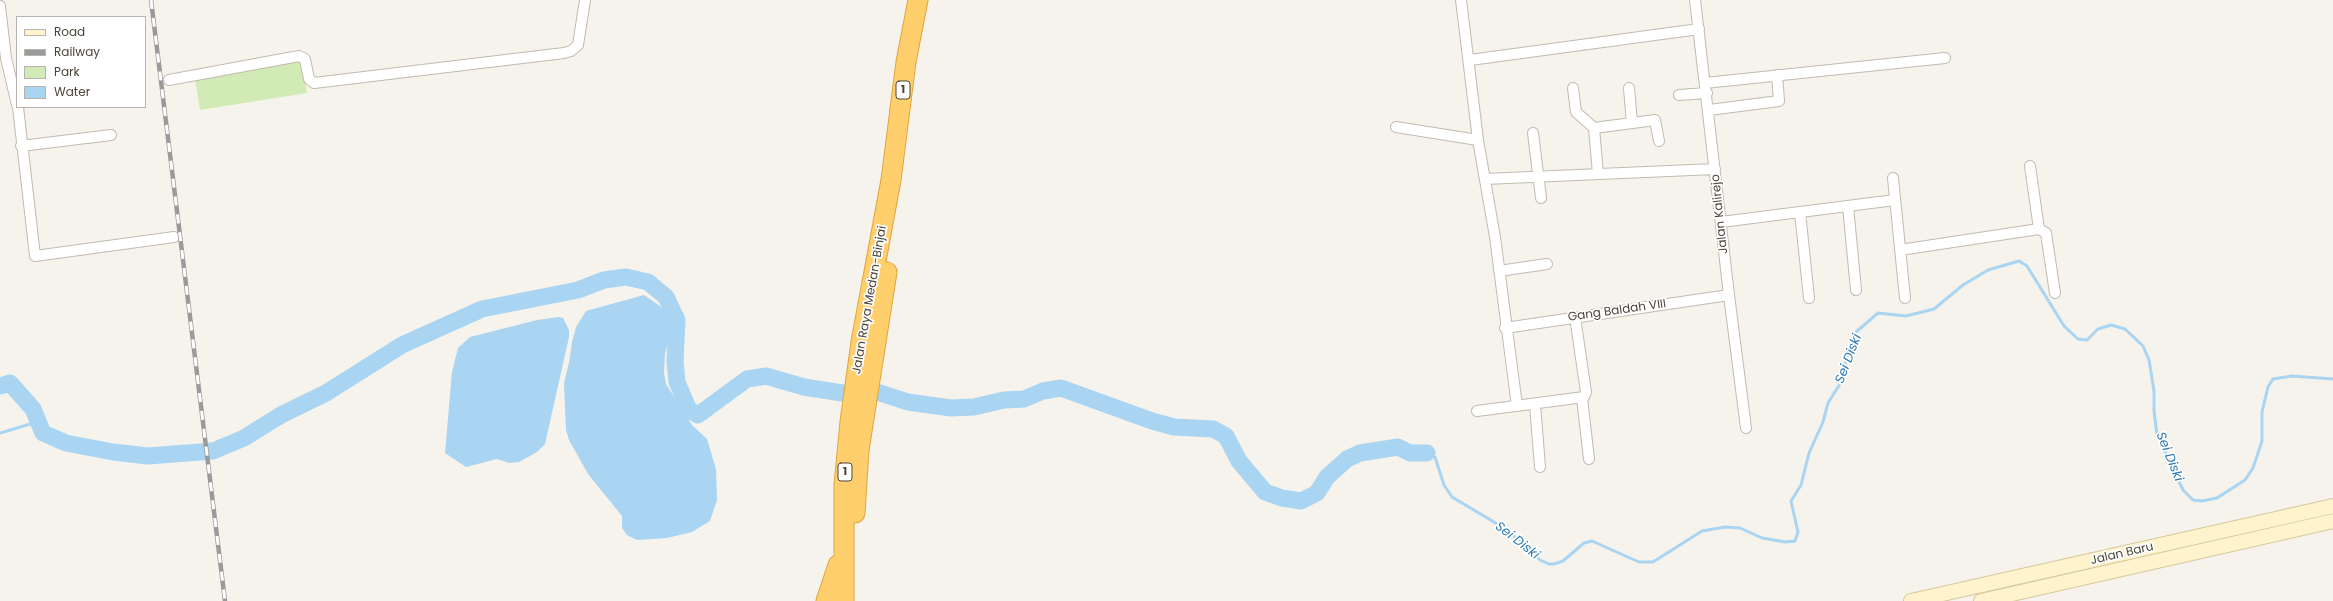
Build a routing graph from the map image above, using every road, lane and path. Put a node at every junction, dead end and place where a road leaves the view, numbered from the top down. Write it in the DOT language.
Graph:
graph roads {
  1 [pos="585,0"];
  2 [pos="918,0"];
  3 [pos="926,0"];
  4 [pos="1461,0"];
  5 [pos="1695,0"];
  6 [pos="0,6"];
  7 [pos="1699,29"];
  8 [pos="1945,58"];
  9 [pos="1470,60"];
  10 [pos="1777,75"];
  11 [pos="169,80"];
  12 [pos="1573,88"];
  13 [pos="1628,88"];
  14 [pos="1706,88"];
  15 [pos="1679,96"];
  16 [pos="16,102"];
  17 [pos="17,108"];
  18 [pos="1709,110"];
  19 [pos="1632,123"];
  20 [pos="1396,127"];
  21 [pos="1594,128"];
  22 [pos="1533,133"];
  23 [pos="111,135"];
  24 [pos="1478,140"];
  25 [pos="1659,140"];
  26 [pos="21,146"];
  27 [pos="2030,166"];
  28 [pos="1715,169"];
  29 [pos="1598,174"];
  30 [pos="1538,177"];
  31 [pos="1893,178"];
  32 [pos="1485,179"];
  33 [pos="1541,198"];
  34 [pos="1895,200"];
  35 [pos="1848,206"];
  36 [pos="1800,212"];
  37 [pos="1721,222"];
  38 [pos="2039,229"];
  39 [pos="174,237"];
  40 [pos="1900,250"];
  41 [pos="1547,264"];
  42 [pos="1499,271"];
  43 [pos="1856,290"];
  44 [pos="2056,292"];
  45 [pos="1728,295"];
  46 [pos="1809,298"];
  47 [pos="1905,298"];
  48 [pos="1575,317"];
  49 [pos="1505,328"];
  50 [pos="868,342"];
  51 [pos="1582,398"];
  52 [pos="1535,404"];
  53 [pos="1517,406"];
  54 [pos="1477,411"];
  55 [pos="856,422"];
  56 [pos="1746,428"];
  57 [pos="1589,459"];
  58 [pos="1540,467"];
  59 [pos="2333,506"];
  60 [pos="2333,521"];
  61 [pos="843,550"];
  62 [pos="826,601"];
  63 [pos="844,601"];
  64 [pos="857,601"];
  65 [pos="1910,601"];
  66 [pos="1981,601"];
  1 -- 11 [label="street"];
  2 -- 50 [label="highway, Jalan Raya Medan-Binjai / 1"];
  3 -- 50 [label="highway, Jalan Raya Medan-Binjai / 1"];
  4 -- 9 [label="street"];
  5 -- 7 [label="street, Jalan Kalirejo"];
  6 -- 16 [label="street"];
  7 -- 9 [label="street"];
  7 -- 14 [label="street, Jalan Kalirejo"];
  8 -- 10 [label="street"];
  9 -- 24 [label="street"];
  10 -- 14 [label="street"];
  10 -- 18 [label="street"];
  12 -- 21 [label="street"];
  13 -- 19 [label="street"];
  14 -- 15 [label="street"];
  14 -- 18 [label="street, Jalan Kalirejo"];
  17 -- 26 [label="street"];
  18 -- 28 [label="street, Jalan Kalirejo"];
  19 -- 21 [label="street"];
  19 -- 25 [label="street"];
  20 -- 24 [label="street"];
  21 -- 29 [label="street"];
  22 -- 30 [label="street"];
  23 -- 26 [label="street"];
  24 -- 32 [label="street"];
  26 -- 39 [label="street"];
  27 -- 38 [label="street"];
  28 -- 29 [label="street"];
  28 -- 37 [label="street, Jalan Kalirejo"];
  29 -- 30 [label="street"];
  30 -- 32 [label="street"];
  30 -- 33 [label="street"];
  31 -- 34 [label="street"];
  32 -- 42 [label="street"];
  34 -- 35 [label="street"];
  34 -- 40 [label="street"];
  35 -- 36 [label="street"];
  35 -- 43 [label="street"];
  36 -- 37 [label="street"];
  36 -- 46 [label="street"];
  37 -- 45 [label="street, Jalan Kalirejo"];
  38 -- 40 [label="street"];
  38 -- 44 [label="street"];
  40 -- 47 [label="street"];
  41 -- 42 [label="street"];
  42 -- 49 [label="street"];
  45 -- 48 [label="street, Gang Baldah VIII"];
  45 -- 56 [label="street, Jalan Kalirejo"];
  48 -- 49 [label="street, Gang Baldah VIII"];
  48 -- 51 [label="street"];
  49 -- 53 [label="street"];
  50 -- 55 [label="highway, Jalan Raya Medan-Binjai / 1"];
  51 -- 52 [label="street"];
  51 -- 57 [label="street"];
  52 -- 53 [label="street"];
  52 -- 58 [label="street"];
  53 -- 54 [label="street"];
  55 -- 61 [label="highway, Jalan Raya Medan-Binjai / 1"];
  55 -- 64 [label="highway, Jalan Raya Medan-Binjai / 1"];
  59 -- 65 [label="street, Jalan Baru"];
  60 -- 66 [label="street, Jalan Baru"];
  61 -- 62 [label="highway"];
  61 -- 63 [label="highway, Jalan Raya Medan-Binjai / 1"];
}
